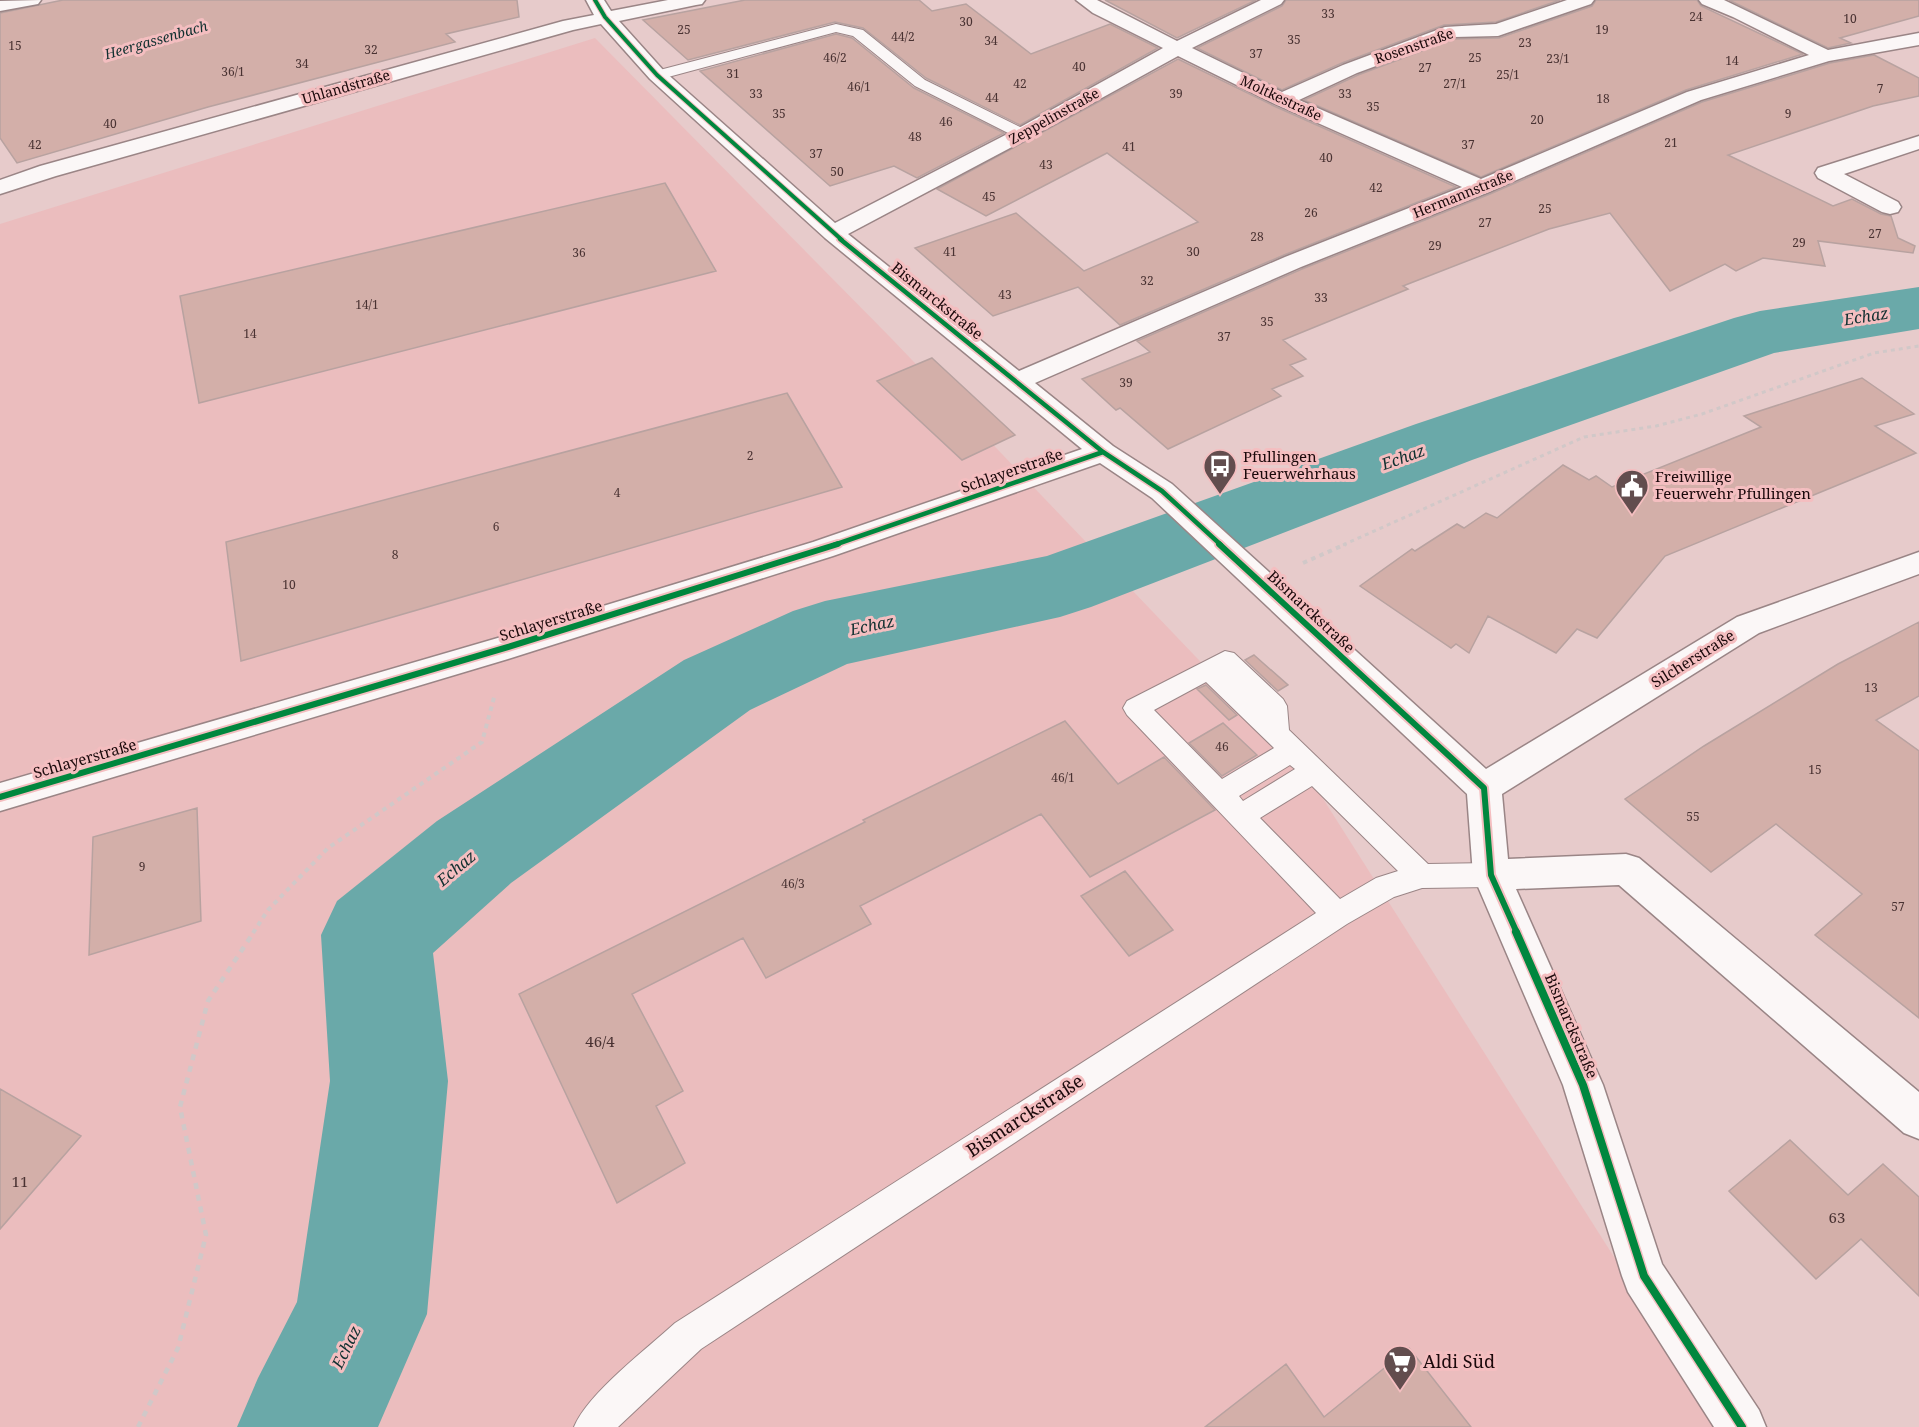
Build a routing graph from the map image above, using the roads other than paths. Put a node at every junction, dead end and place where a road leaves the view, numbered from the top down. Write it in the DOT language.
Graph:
graph roads {
  1 [pos="32,0"];
  2 [pos="696,0"];
  3 [pos="1085,0"];
  4 [pos="1275,0"];
  5 [pos="1585,0"];
  6 [pos="1708,0"];
  7 [pos="0,6"];
  8 [pos="600,9"];
  9 [pos="1919,39"];
  10 [pos="1177,48"];
  11 [pos="1826,56"];
  12 [pos="657,75"];
  13 [pos="1282,100"];
  14 [pos="1022,134"];
  15 [pos="1919,142"];
  16 [pos="0,187"];
  17 [pos="1481,187"];
  18 [pos="1890,207"];
  19 [pos="833,233"];
  20 [pos="1018,381"];
  21 [pos="1103,452"];
  22 [pos="1919,563"];
  23 [pos="1284,742"];
  24 [pos="1314,771"];
  25 [pos="1484,788"];
  26 [pos="1220,794"];
  27 [pos="0,797"];
  28 [pos="1241,816"];
  29 [pos="1491,875"];
  30 [pos="1422,876"];
  31 [pos="1337,915"];
  32 [pos="1919,1119"];
  33 [pos="592,1427"];
  34 [pos="1742,1427"];
  1 -- 7 [label="street"];
  2 -- 8 [label="street, Uhlandstraße"];
  3 -- 10 [label="street, Moltkestraße"];
  4 -- 10 [label="street, Zeppelinstraße"];
  5 -- 13 [label="street, Rosenstraße"];
  6 -- 11 [label="street"];
  8 -- 12 [label="street, Bismarckstraße"];
  8 -- 16 [label="street, Uhlandstraße"];
  9 -- 11 [label="street, Hermannstraße"];
  10 -- 13 [label="street, Moltkestraße"];
  10 -- 14 [label="street, Zeppelinstraße"];
  11 -- 17 [label="street, Hermannstraße"];
  12 -- 14 [label="lane"];
  12 -- 19 [label="street, Bismarckstraße"];
  13 -- 17 [label="street, Moltkestraße"];
  14 -- 19 [label="street, Zeppelinstraße"];
  15 -- 18 [label="street"];
  17 -- 20 [label="street, Hermannstraße"];
  19 -- 20 [label="street, Bismarckstraße"];
  20 -- 21 [label="street, Bismarckstraße"];
  21 -- 25 [label="street, Bismarckstraße"];
  21 -- 27 [label="street, Schlayerstraße"];
  22 -- 25 [label="street, Silcherstraße"];
  23 -- 24 [label="lane"];
  23 -- 26 [label="lane"];
  23 -- 26 [label="lane"];
  24 -- 28 [label="lane"];
  24 -- 30 [label="lane"];
  25 -- 29 [label="street, Bismarckstraße"];
  26 -- 28 [label="lane"];
  28 -- 31 [label="lane"];
  29 -- 30 [label="lane, Bismarckstraße"];
  29 -- 32 [label="street, Bismarckstraße"];
  29 -- 34 [label="street, Bismarckstraße"];
  30 -- 31 [label="lane, Bismarckstraße"];
  31 -- 33 [label="lane, Bismarckstraße"];
}
